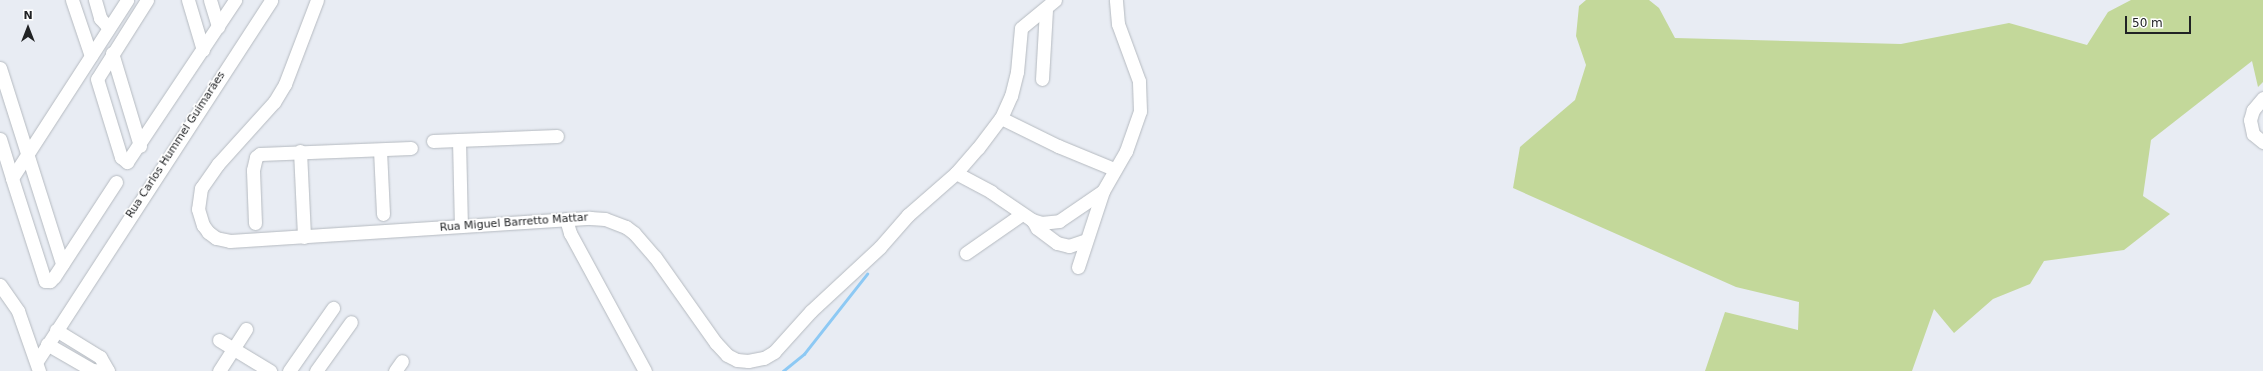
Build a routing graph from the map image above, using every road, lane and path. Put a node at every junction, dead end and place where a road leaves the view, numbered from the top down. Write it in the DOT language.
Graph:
graph roads {
  1 [pos="72,0"];
  2 [pos="95,0"];
  3 [pos="127,0"];
  4 [pos="147,0"];
  5 [pos="188,0"];
  6 [pos="210,0"];
  7 [pos="235,0"];
  8 [pos="271,0"];
  9 [pos="317,0"];
  10 [pos="1116,0"];
  11 [pos="1051,5"];
  12 [pos="218,27"];
  13 [pos="109,28"];
  14 [pos="203,50"];
  15 [pos="112,53"];
  16 [pos="91,56"];
  17 [pos="0,68"];
  18 [pos="1042,79"];
  19 [pos="2263,98"];
  20 [pos="1001,118"];
  21 [pos="557,136"];
  22 [pos="0,139"];
  23 [pos="458,140"];
  24 [pos="433,141"];
  25 [pos="2263,142"];
  26 [pos="140,146"];
  27 [pos="411,148"];
  28 [pos="380,150"];
  29 [pos="300,151"];
  30 [pos="28,155"];
  31 [pos="1114,169"];
  32 [pos="956,173"];
  33 [pos="12,178"];
  34 [pos="116,182"];
  35 [pos="1102,191"];
  36 [pos="383,214"];
  37 [pos="1028,217"];
  38 [pos="566,219"];
  39 [pos="255,223"];
  40 [pos="461,226"];
  41 [pos="304,237"];
  42 [pos="1086,240"];
  43 [pos="966,253"];
  44 [pos="62,264"];
  45 [pos="1078,267"];
  46 [pos="0,285"];
  47 [pos="333,308"];
  48 [pos="350,322"];
  49 [pos="24,326"];
  50 [pos="246,329"];
  51 [pos="52,337"];
  52 [pos="219,340"];
  53 [pos="234,348"];
  54 [pos="38,366"];
  55 [pos="735,366"];
  56 [pos="108,371"];
  57 [pos="220,371"];
  58 [pos="270,371"];
  59 [pos="289,371"];
  60 [pos="316,371"];
  61 [pos="645,371"];
  1 -- 16 [label="street"];
  2 -- 13 [label="street"];
  3 -- 13 [label="street"];
  4 -- 15 [label="street"];
  5 -- 14 [label="street"];
  6 -- 12 [label="street"];
  7 -- 12 [label="street"];
  8 -- 51 [label="street, Rua Carlos Hummel Guimarães"];
  9 -- 41 [label="street, Rua Miguel Barretto Mattar"];
  10 -- 31 [label="street"];
  11 -- 18 [label="street"];
  11 -- 20 [label="street"];
  12 -- 14 [label="street"];
  13 -- 16 [label="street"];
  14 -- 26 [label="street"];
  15 -- 26 [label="street"];
  15 -- 26 [label="street"];
  16 -- 30 [label="street"];
  17 -- 30 [label="street"];
  19 -- 25 [label="street"];
  20 -- 31 [label="street"];
  20 -- 32 [label="street"];
  21 -- 23 [label="street"];
  22 -- 33 [label="street"];
  23 -- 24 [label="street"];
  23 -- 40 [label="street"];
  27 -- 28 [label="street"];
  28 -- 29 [label="street"];
  28 -- 36 [label="street"];
  29 -- 39 [label="street"];
  29 -- 41 [label="street"];
  30 -- 33 [label="street"];
  30 -- 44 [label="street"];
  31 -- 35 [label="street"];
  32 -- 37 [label="street"];
  32 -- 55 [label="street, Rua Miguel Barretto Mattar"];
  33 -- 44 [label="street"];
  34 -- 44 [label="street"];
  35 -- 37 [label="street"];
  35 -- 42 [label="street"];
  37 -- 42 [label="street"];
  37 -- 43 [label="street"];
  38 -- 40 [label="street, Rua Miguel Barretto Mattar"];
  38 -- 55 [label="street, Rua Miguel Barretto Mattar"];
  38 -- 61 [label="street"];
  40 -- 41 [label="street, Rua Miguel Barretto Mattar"];
  42 -- 45 [label="street"];
  46 -- 49 [label="street"];
  47 -- 59 [label="street"];
  48 -- 60 [label="street"];
  49 -- 51 [label="street"];
  49 -- 54 [label="street"];
  50 -- 53 [label="street"];
  51 -- 54 [label="street, Rua Carlos Hummel Guimarães"];
  51 -- 56 [label="street"];
  52 -- 53 [label="street"];
  53 -- 57 [label="street"];
  53 -- 58 [label="street"];
}
